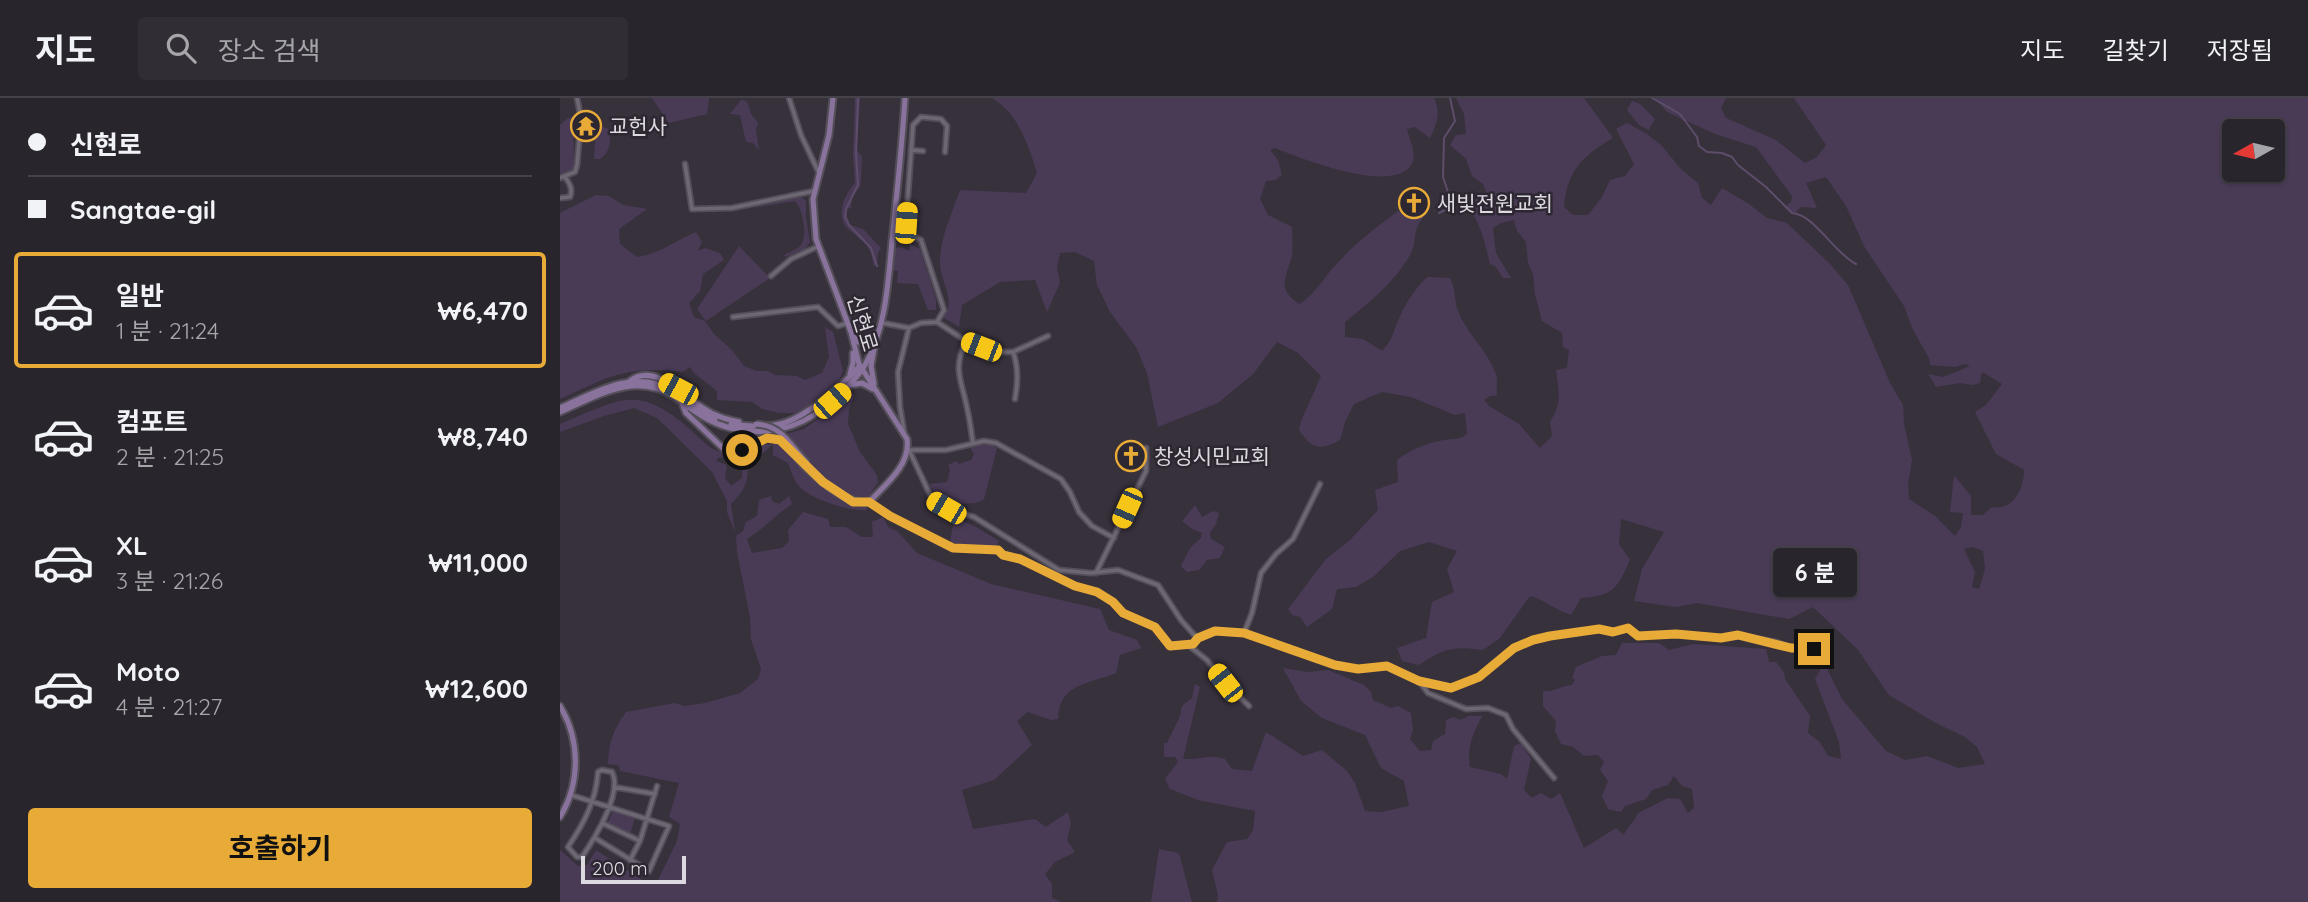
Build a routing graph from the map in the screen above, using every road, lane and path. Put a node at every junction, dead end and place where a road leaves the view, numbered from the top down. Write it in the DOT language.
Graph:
graph roads {
  1 [pos="577,98"];
  2 [pos="789,98"];
  3 [pos="833,98"];
  4 [pos="904,98"];
  5 [pos="911,150"];
  6 [pos="923,151"];
  7 [pos="945,152"];
  8 [pos="685,164"];
  9 [pos="818,171"];
  10 [pos="563,178"];
  11 [pos="814,191"];
  12 [pos="560,198"];
  13 [pos="819,246"];
  14 [pos="771,276"];
  15 [pos="886,299"];
  16 [pos="733,317"];
  17 [pos="937,322"];
  18 [pos="848,323"];
  19 [pos="883,323"];
  20 [pos="909,328"];
  21 [pos="851,332"];
  22 [pos="877,336"];
  23 [pos="1048,336"];
  24 [pos="966,341"];
  25 [pos="1013,352"];
  26 [pos="861,367"];
  27 [pos="628,382"];
  28 [pos="848,383"];
  29 [pos="876,391"];
  30 [pos="1015,399"];
  31 [pos="682,403"];
  32 [pos="900,407"];
  33 [pos="560,410"];
  34 [pos="890,414"];
  35 [pos="904,433"];
  36 [pos="973,443"];
  37 [pos="1146,448"];
  38 [pos="909,450"];
  39 [pos="1320,484"];
  40 [pos="838,492"];
  41 [pos="869,502"];
  42 [pos="1114,538"];
  43 [pos="1065,571"];
  44 [pos="1096,572"];
  45 [pos="1061,578"];
  46 [pos="1244,633"];
  47 [pos="1198,638"];
  48 [pos="1188,645"];
  49 [pos="1821,654"];
  50 [pos="1419,681"];
  51 [pos="1249,705"];
  52 [pos="560,706"];
  53 [pos="1554,778"];
  54 [pos="657,786"];
  55 [pos="614,787"];
  56 [pos="655,794"];
  57 [pos="571,795"];
  58 [pos="593,802"];
  59 [pos="609,806"];
  60 [pos="560,817"];
  61 [pos="648,818"];
  62 [pos="602,823"];
  63 [pos="595,838"];
  64 [pos="640,841"];
  65 [pos="630,860"];
  1 -- 10 [label="street"];
  2 -- 9 [label="street"];
  3 -- 9 [label="main road, 신현로"];
  4 -- 15 [label="main road"];
  4 -- 22 [label="main road"];
  5 -- 6 [label="street"];
  5 -- 7 [label="street"];
  5 -- 17 [label="street"];
  8 -- 11 [label="street"];
  9 -- 11 [label="main road, 신현로"];
  10 -- 12 [label="street"];
  11 -- 13 [label="main road, 신현로"];
  13 -- 14 [label="street"];
  13 -- 18 [label="main road, 신현로"];
  15 -- 19 [label="main road"];
  15 -- 22 [label="main road"];
  16 -- 18 [label="street"];
  17 -- 20 [label="street"];
  17 -- 24 [label="street"];
  18 -- 21 [label="main road, 신현로"];
  19 -- 20 [label="street"];
  19 -- 22 [label="main road"];
  20 -- 32 [label="street"];
  21 -- 22 [label="main road"];
  21 -- 26 [label="main road, 신현로"];
  21 -- 28 [label="main road"];
  22 -- 26 [label="main road"];
  22 -- 29 [label="main road"];
  23 -- 25 [label="street"];
  24 -- 25 [label="street"];
  24 -- 36 [label="street"];
  25 -- 30 [label="street"];
  26 -- 28 [label="main road"];
  26 -- 29 [label="main road, 신현로"];
  27 -- 28 [label="main road"];
  27 -- 33 [label="main road"];
  27 -- 40 [label="main road, bridge"];
  28 -- 29 [label="main road"];
  28 -- 31 [label="main road"];
  29 -- 34 [label="main road, 신현로"];
  31 -- 33 [label="main road"];
  31 -- 40 [label="main road"];
  32 -- 34 [label="street"];
  32 -- 35 [label="street"];
  34 -- 35 [label="main road, 신현로"];
  35 -- 38 [label="main road, 신현로"];
  36 -- 38 [label="street"];
  36 -- 42 [label="street"];
  37 -- 42 [label="street"];
  38 -- 41 [label="main road"];
  38 -- 43 [label="street"];
  39 -- 46 [label="street"];
  40 -- 41 [label="main road"];
  41 -- 45 [label="street"];
  42 -- 44 [label="street"];
  43 -- 44 [label="street"];
  43 -- 45 [label="street"];
  44 -- 47 [label="street"];
  45 -- 48 [label="street"];
  46 -- 47 [label="street"];
  46 -- 50 [label="street"];
  47 -- 48 [label="street"];
  48 -- 51 [label="street"];
  49 -- 50 [label="street"];
  50 -- 53 [label="street"];
  52 -- 57 [label="main road"];
  54 -- 56 [label="street"];
  55 -- 56 [label="street"];
  55 -- 58 [label="street"];
  55 -- 59 [label="street"];
  56 -- 61 [label="street"];
  57 -- 58 [label="street"];
  57 -- 60 [label="main road"];
  58 -- 59 [label="street"];
  58 -- 63 [label="street"];
  59 -- 61 [label="street"];
  59 -- 62 [label="street"];
  61 -- 64 [label="street"];
  61 -- 65 [label="street"];
  62 -- 63 [label="street"];
  62 -- 64 [label="street"];
  63 -- 65 [label="street"];
  64 -- 65 [label="street"];
}
